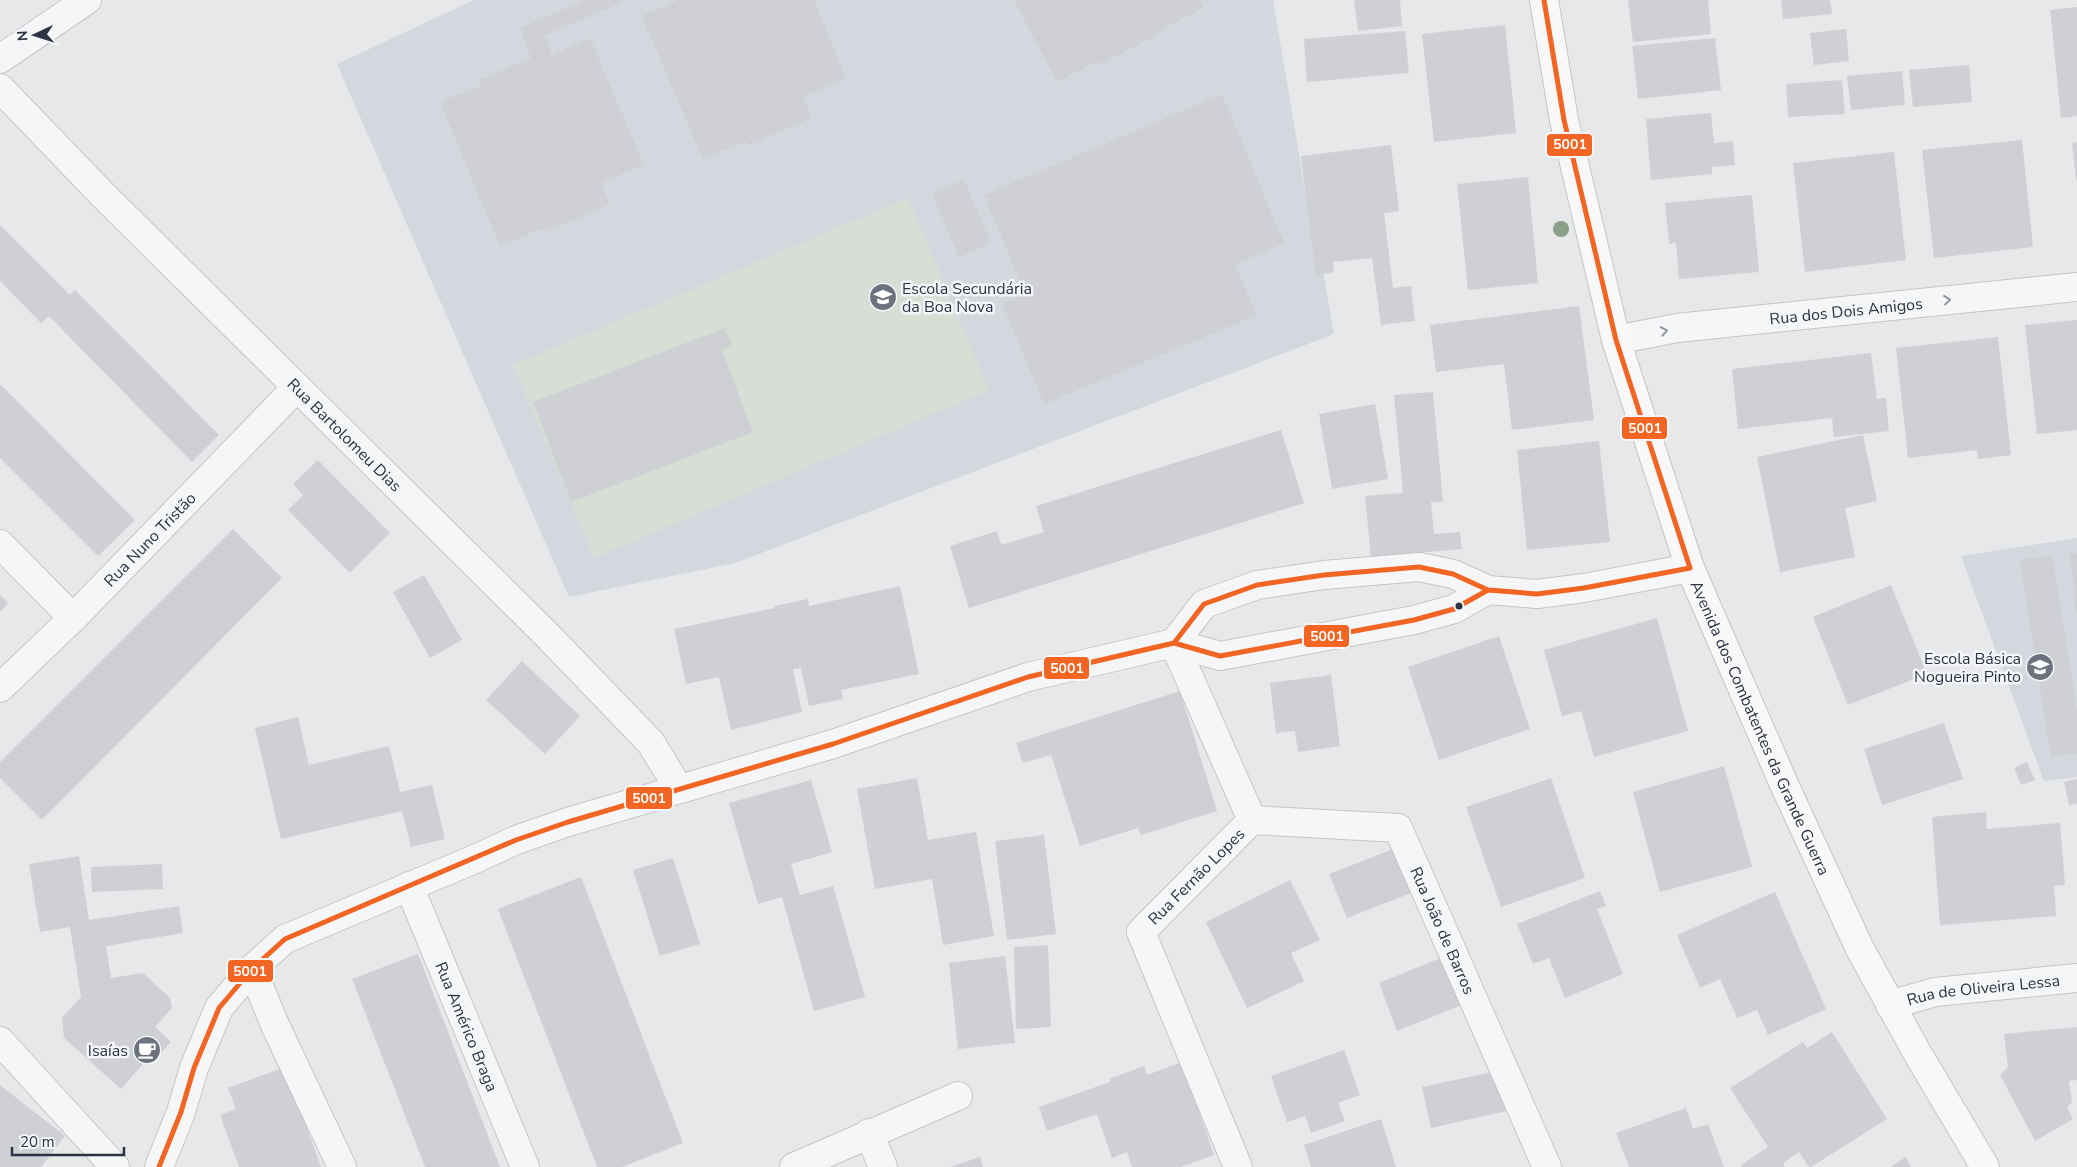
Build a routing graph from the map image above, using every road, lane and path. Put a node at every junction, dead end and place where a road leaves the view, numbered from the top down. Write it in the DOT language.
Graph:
graph roads {
  1 [pos="87,0"];
  2 [pos="1544,0"];
  3 [pos="0,59"];
  4 [pos="0,88"];
  5 [pos="2077,287"];
  6 [pos="1616,340"];
  7 [pos="297,387"];
  8 [pos="0,544"];
  9 [pos="1690,568"];
  10 [pos="1488,590"];
  11 [pos="73,618"];
  12 [pos="1174,643"];
  13 [pos="0,688"];
  14 [pos="679,789"];
  15 [pos="1252,820"];
  16 [pos="409,886"];
  17 [pos="252,969"];
  18 [pos="2077,978"];
  19 [pos="1890,1005"];
  20 [pos="0,1041"];
  21 [pos="958,1096"];
  22 [pos="870,1133"];
  23 [pos="115,1167"];
  24 [pos="159,1167"];
  25 [pos="342,1167"];
  26 [pos="525,1167"];
  27 [pos="794,1167"];
  28 [pos="883,1167"];
  29 [pos="1238,1167"];
  30 [pos="1547,1167"];
  31 [pos="1985,1167"];
  1 -- 3 [label="street"];
  2 -- 6 [label="main road, Avenida dos Combatentes da Grande Guerra"];
  4 -- 7 [label="street, Rua Bartolomeu Dias"];
  6 -- 5 [label="street, Rua dos Dois Amigos, one-way"];
  6 -- 9 [label="main road, Avenida dos Combatentes da Grande Guerra"];
  7 -- 11 [label="street, Rua Nuno Tristão"];
  7 -- 14 [label="street, Rua Bartolomeu Dias"];
  8 -- 11 [label="street"];
  9 -- 10 [label="street"];
  9 -- 19 [label="main road, Avenida dos Combatentes da Grande Guerra"];
  10 -- 12 [label="street"];
  10 -- 12 [label="street"];
  11 -- 13 [label="street, Rua Nuno Tristão"];
  12 -- 14 [label="street"];
  12 -- 15 [label="street, Rua Fernão Lopes"];
  14 -- 16 [label="street"];
  15 -- 29 [label="street, Rua Fernão Lopes"];
  15 -- 30 [label="street, Rua João de Barros"];
  16 -- 17 [label="street"];
  16 -- 26 [label="street, Rua Américo Braga"];
  17 -- 24 [label="street"];
  17 -- 25 [label="street"];
  18 -- 19 [label="street, Rua de Oliveira Lessa"];
  19 -- 31 [label="main road, Avenida dos Combatentes da Grande Guerra"];
  20 -- 23 [label="street"];
  21 -- 22 [label="street"];
  22 -- 27 [label="street"];
  22 -- 28 [label="street"];
}
